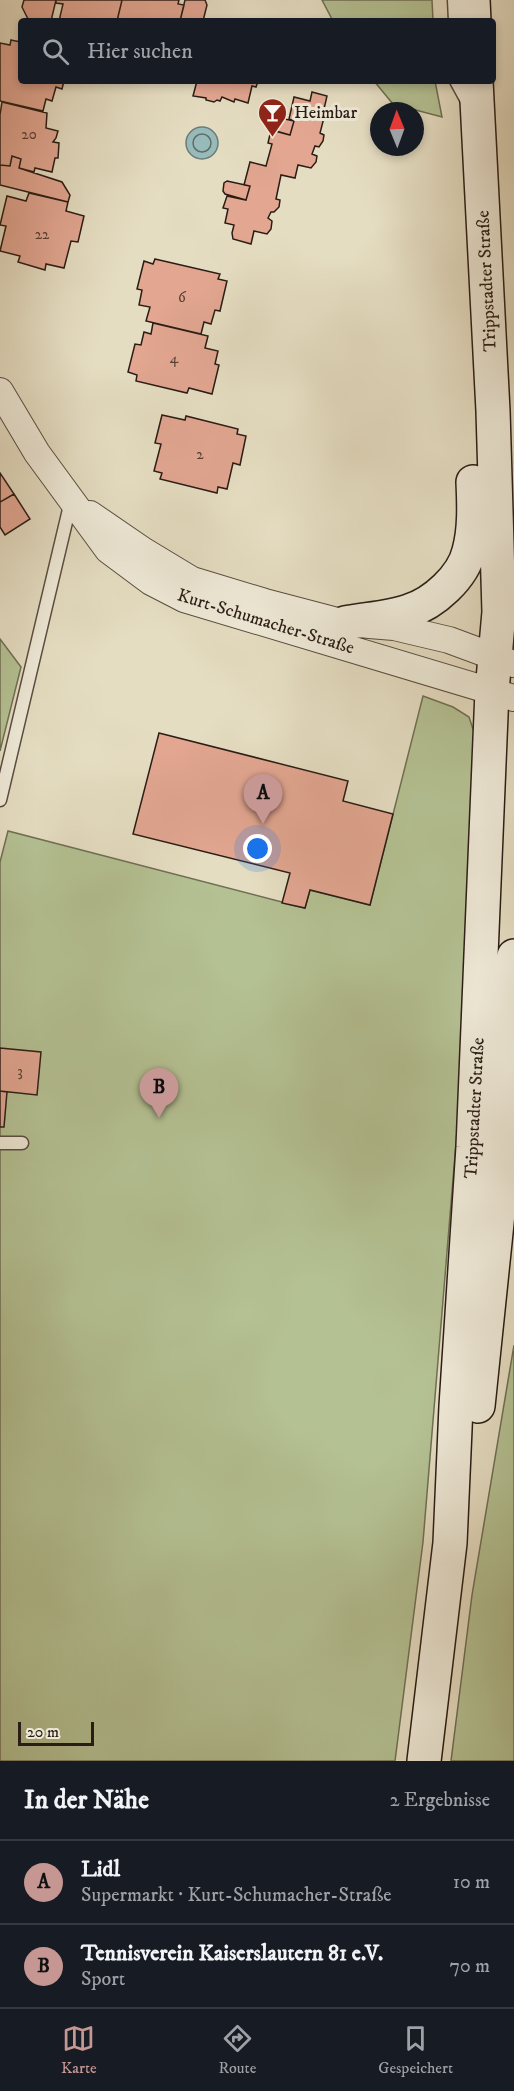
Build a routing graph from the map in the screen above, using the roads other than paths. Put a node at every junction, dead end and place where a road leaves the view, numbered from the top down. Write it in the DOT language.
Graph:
graph roads {
  1 [pos="454,0"];
  2 [pos="473,0"];
  3 [pos="454,18"];
  4 [pos="474,18"];
  5 [pos="458,84"];
  6 [pos="476,84"];
  7 [pos="478,119"];
  8 [pos="0,391"];
  9 [pos="493,411"];
  10 [pos="71,500"];
  11 [pos="345,623"];
  12 [pos="505,661"];
  13 [pos="503,694"];
  14 [pos="0,800"];
  15 [pos="514,956"];
  16 [pos="0,1143"];
  17 [pos="22,1143"];
  18 [pos="450,1543"];
  19 [pos="424,1761"];
  1 -- 3 [label="lane"];
  2 -- 4 [label="main road"];
  5 -- 7 [label="lane"];
  6 -- 7 [label="main road, Trippstadter Straße"];
  7 -- 9 [label="main road, Trippstadter Straße"];
  8 -- 10 [label="street, Kurt-Schumacher-Straße"];
  9 -- 11 [label="main road"];
  9 -- 12 [label="main road, Trippstadter Straße"];
  10 -- 11 [label="street, Kurt-Schumacher-Straße"];
  10 -- 13 [label="street, Kurt-Schumacher-Straße"];
  10 -- 14 [label="lane"];
  11 -- 12 [label="street, Kurt-Schumacher-Straße"];
  12 -- 13 [label="main road, Trippstadter Straße"];
  13 -- 18 [label="main road, Trippstadter Straße"];
  15 -- 18 [label="main road, Trippstadter Straße"];
  16 -- 17 [label="lane"];
  18 -- 19 [label="main road"];
}
